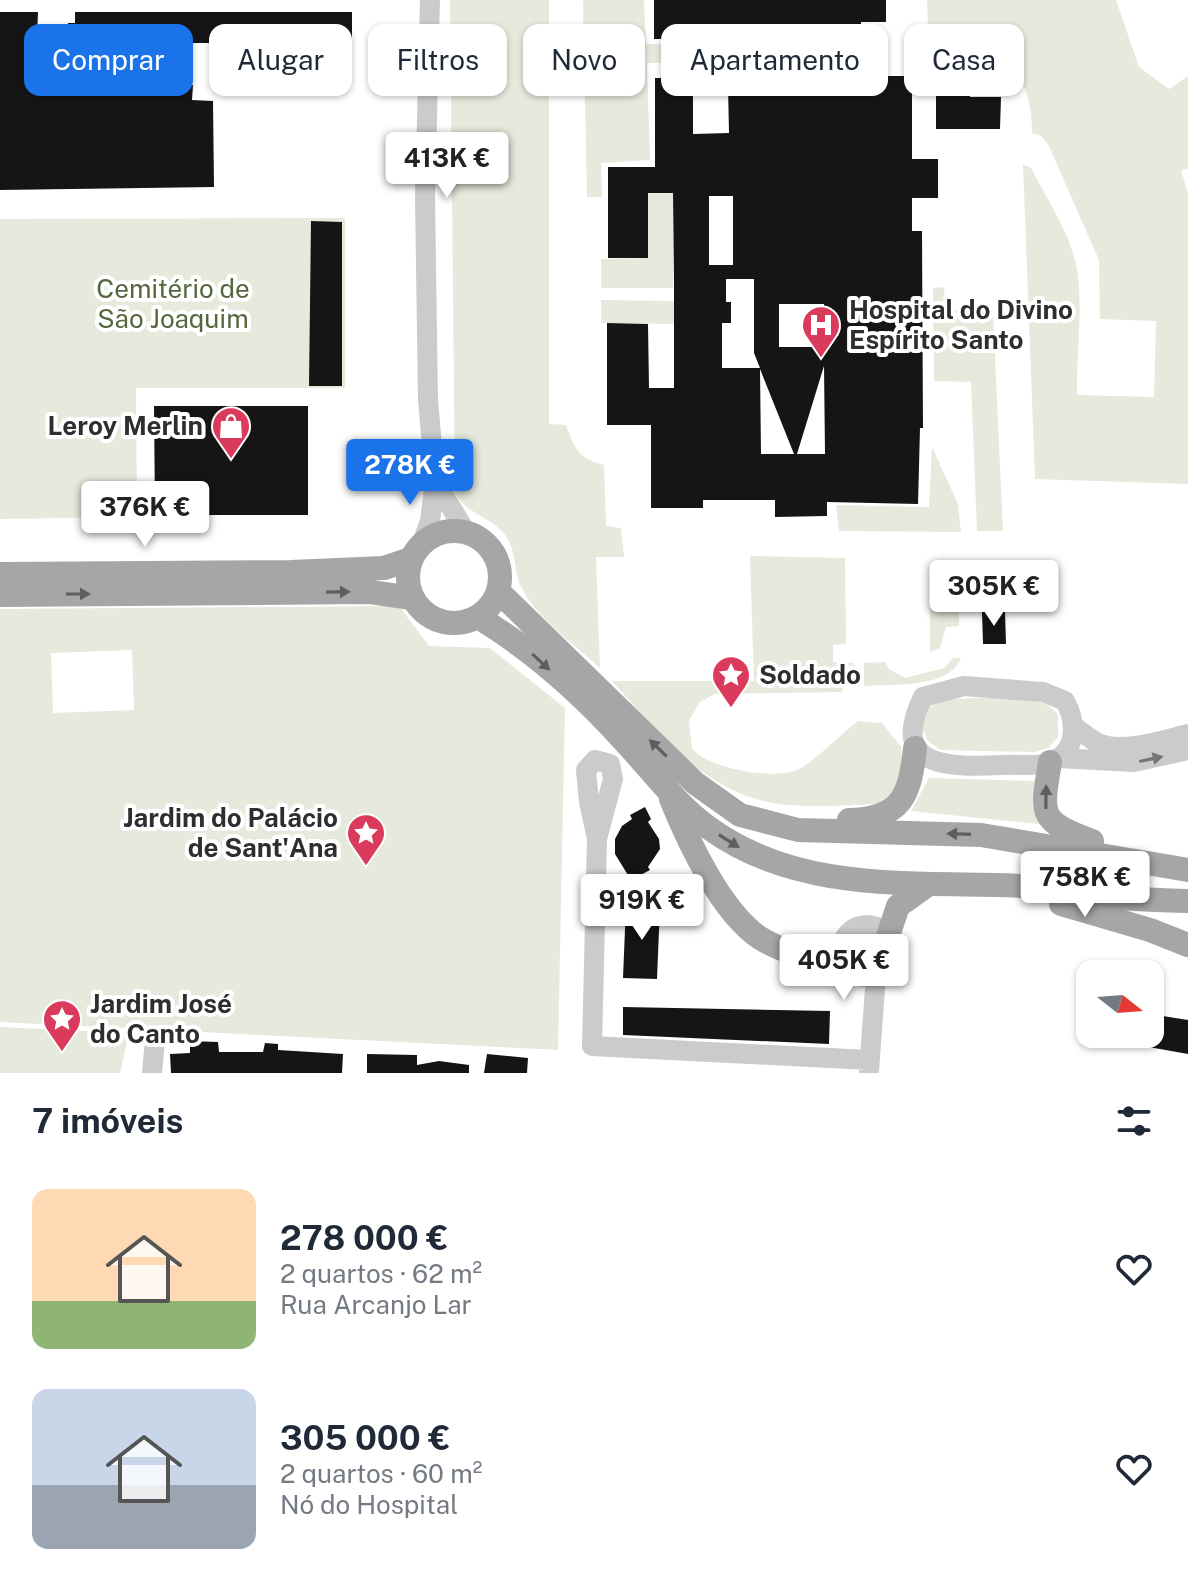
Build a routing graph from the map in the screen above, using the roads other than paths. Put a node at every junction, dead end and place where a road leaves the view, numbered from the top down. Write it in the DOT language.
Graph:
graph roads {
  1 [pos="430,0"];
  2 [pos="435,481"];
  3 [pos="466,532"];
  4 [pos="417,551"];
  5 [pos="0,574"];
  6 [pos="498,591"];
  7 [pos="0,595"];
  8 [pos="412,598"];
  9 [pos="478,617"];
  10 [pos="1073,726"];
  11 [pos="1188,734"];
  12 [pos="915,748"];
  13 [pos="1188,750"];
  14 [pos="1054,760"];
  15 [pos="667,789"];
  16 [pos="740,815"];
  17 [pos="597,839"];
  18 [pos="1147,864"];
  19 [pos="1188,870"];
  20 [pos="929,884"];
  21 [pos="978,885"];
  22 [pos="1188,901"];
  23 [pos="888,936"];
  24 [pos="1188,945"];
  25 [pos="860,972"];
  26 [pos="155,1040"];
  27 [pos="869,1066"];
  28 [pos="152,1073"];
  1 -- 2 [label="street"];
  2 -- 3 [label="street"];
  2 -- 4 [label="street"];
  3 -- 4 [label="main road"];
  3 -- 6 [label="main road"];
  4 -- 5 [label="main road"];
  4 -- 8 [label="main road"];
  6 -- 9 [label="main road"];
  16 -- 6 [label="main road, one-way"];
  7 -- 8 [label="main road, one-way"];
  8 -- 9 [label="main road"];
  9 -- 15 [label="main road, one-way"];
  10 -- 11 [label="street"];
  10 -- 12 [label="street"];
  10 -- 14 [label="street"];
  12 -- 14 [label="street"];
  12 -- 16 [label="main road"];
  14 -- 13 [label="street, one-way"];
  18 -- 14 [label="main road, one-way"];
  15 -- 20 [label="main road, one-way"];
  15 -- 25 [label="main road"];
  18 -- 16 [label="main road, one-way"];
  17 -- 27 [label="street"];
  18 -- 19 [label="main road"];
  20 -- 21 [label="main road"];
  20 -- 23 [label="main road"];
  21 -- 22 [label="main road"];
  21 -- 24 [label="main road"];
  23 -- 25 [label="street"];
  23 -- 25 [label="street"];
  25 -- 27 [label="street"];
  26 -- 28 [label="street"];
}
